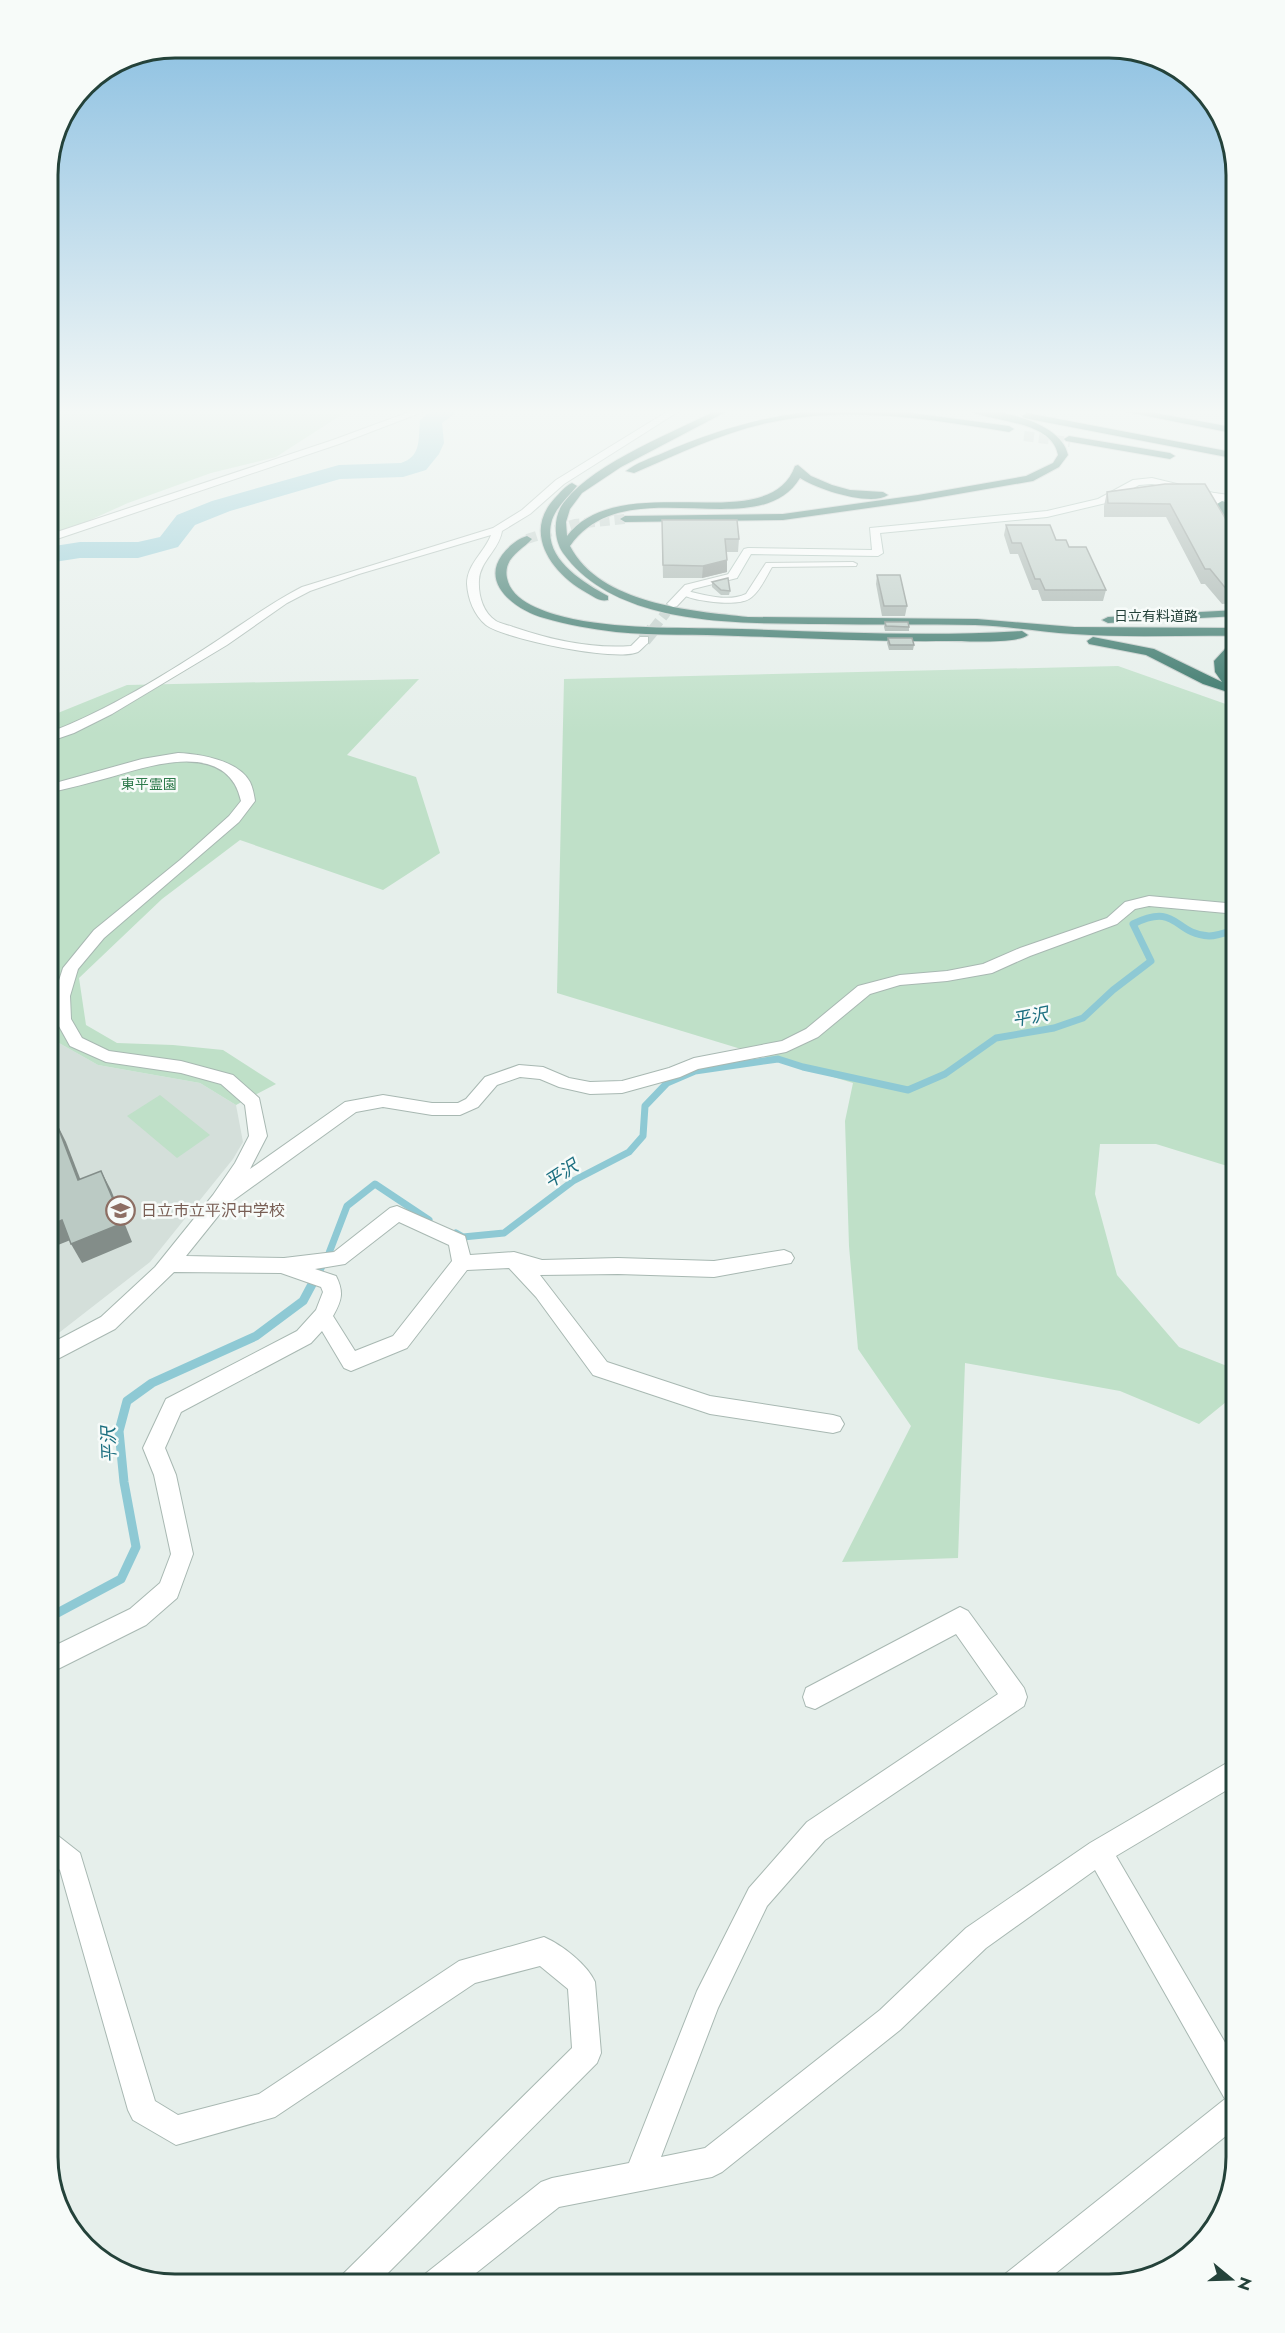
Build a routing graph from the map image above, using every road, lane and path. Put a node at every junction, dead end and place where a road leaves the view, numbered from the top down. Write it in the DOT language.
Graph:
graph roads {
  1 [pos="110,517"];
  2 [pos="518,517"];
  3 [pos="547,517"];
  4 [pos="563,517"];
  5 [pos="596,517"];
  6 [pos="784,517"];
  7 [pos="1016,517"];
  8 [pos="624,519"];
  9 [pos="497,530"];
  10 [pos="59,535"];
  11 [pos="527,539"];
  12 [pos="564,547"];
  13 [pos="853,564"];
  14 [pos="683,593"];
  15 [pos="674,604"];
  16 [pos="1226,614"];
  17 [pos="977,622"];
  18 [pos="1074,631"];
  19 [pos="1226,632"];
  20 [pos="788,634"];
  21 [pos="982,638"];
  22 [pos="644,640"];
  23 [pos="1226,655"];
  24 [pos="1226,679"];
  25 [pos="1226,686"];
  26 [pos="59,734"];
  27 [pos="59,786"];
  28 [pos="1226,908"];
  29 [pos="220,1200"];
  30 [pos="784,1258"];
  31 [pos="513,1260"];
  32 [pos="462,1263"];
  33 [pos="168,1264"];
  34 [pos="310,1267"];
  35 [pos="323,1316"];
  36 [pos="58,1349"];
  37 [pos="833,1424"];
  38 [pos="58,1657"];
  39 [pos="815,1697"];
  40 [pos="1226,1777"];
  41 [pos="58,1852"];
  42 [pos="1099,1852"];
  43 [pos="1226,2072"];
  44 [pos="1226,2117"];
  45 [pos="638,2177"];
  46 [pos="365,2274"];
  47 [pos="450,2274"];
  48 [pos="1030,2274"];
  1 -- 10 [label="street"];
  2 -- 9 [label="street"];
  3 -- 20 [label="highway"];
  4 -- 12 [label="highway"];
  5 -- 12 [label="highway"];
  6 -- 8 [label="highway"];
  7 -- 14 [label="street"];
  9 -- 22 [label="street"];
  9 -- 26 [label="street"];
  11 -- 20 [label="highway"];
  12 -- 17 [label="highway"];
  13 -- 14 [label="lane"];
  14 -- 15 [label="street"];
  16 -- 17 [label="highway"];
  17 -- 18 [label="highway"];
  18 -- 19 [label="highway, 日立有料道路"];
  18 -- 21 [label="highway"];
  20 -- 21 [label="highway"];
  21 -- 25 [label="highway"];
  23 -- 24 [label="highway"];
  27 -- 29 [label="street"];
  28 -- 29 [label="street"];
  29 -- 33 [label="street"];
  30 -- 31 [label="street"];
  31 -- 32 [label="street"];
  31 -- 37 [label="street"];
  32 -- 34 [label="street"];
  32 -- 35 [label="street"];
  33 -- 34 [label="street"];
  33 -- 36 [label="street"];
  34 -- 35 [label="street"];
  35 -- 38 [label="street"];
  39 -- 45 [label="street"];
  40 -- 42 [label="street"];
  41 -- 46 [label="street"];
  42 -- 43 [label="street"];
  42 -- 45 [label="street"];
  44 -- 48 [label="street"];
  45 -- 47 [label="street"];
}
